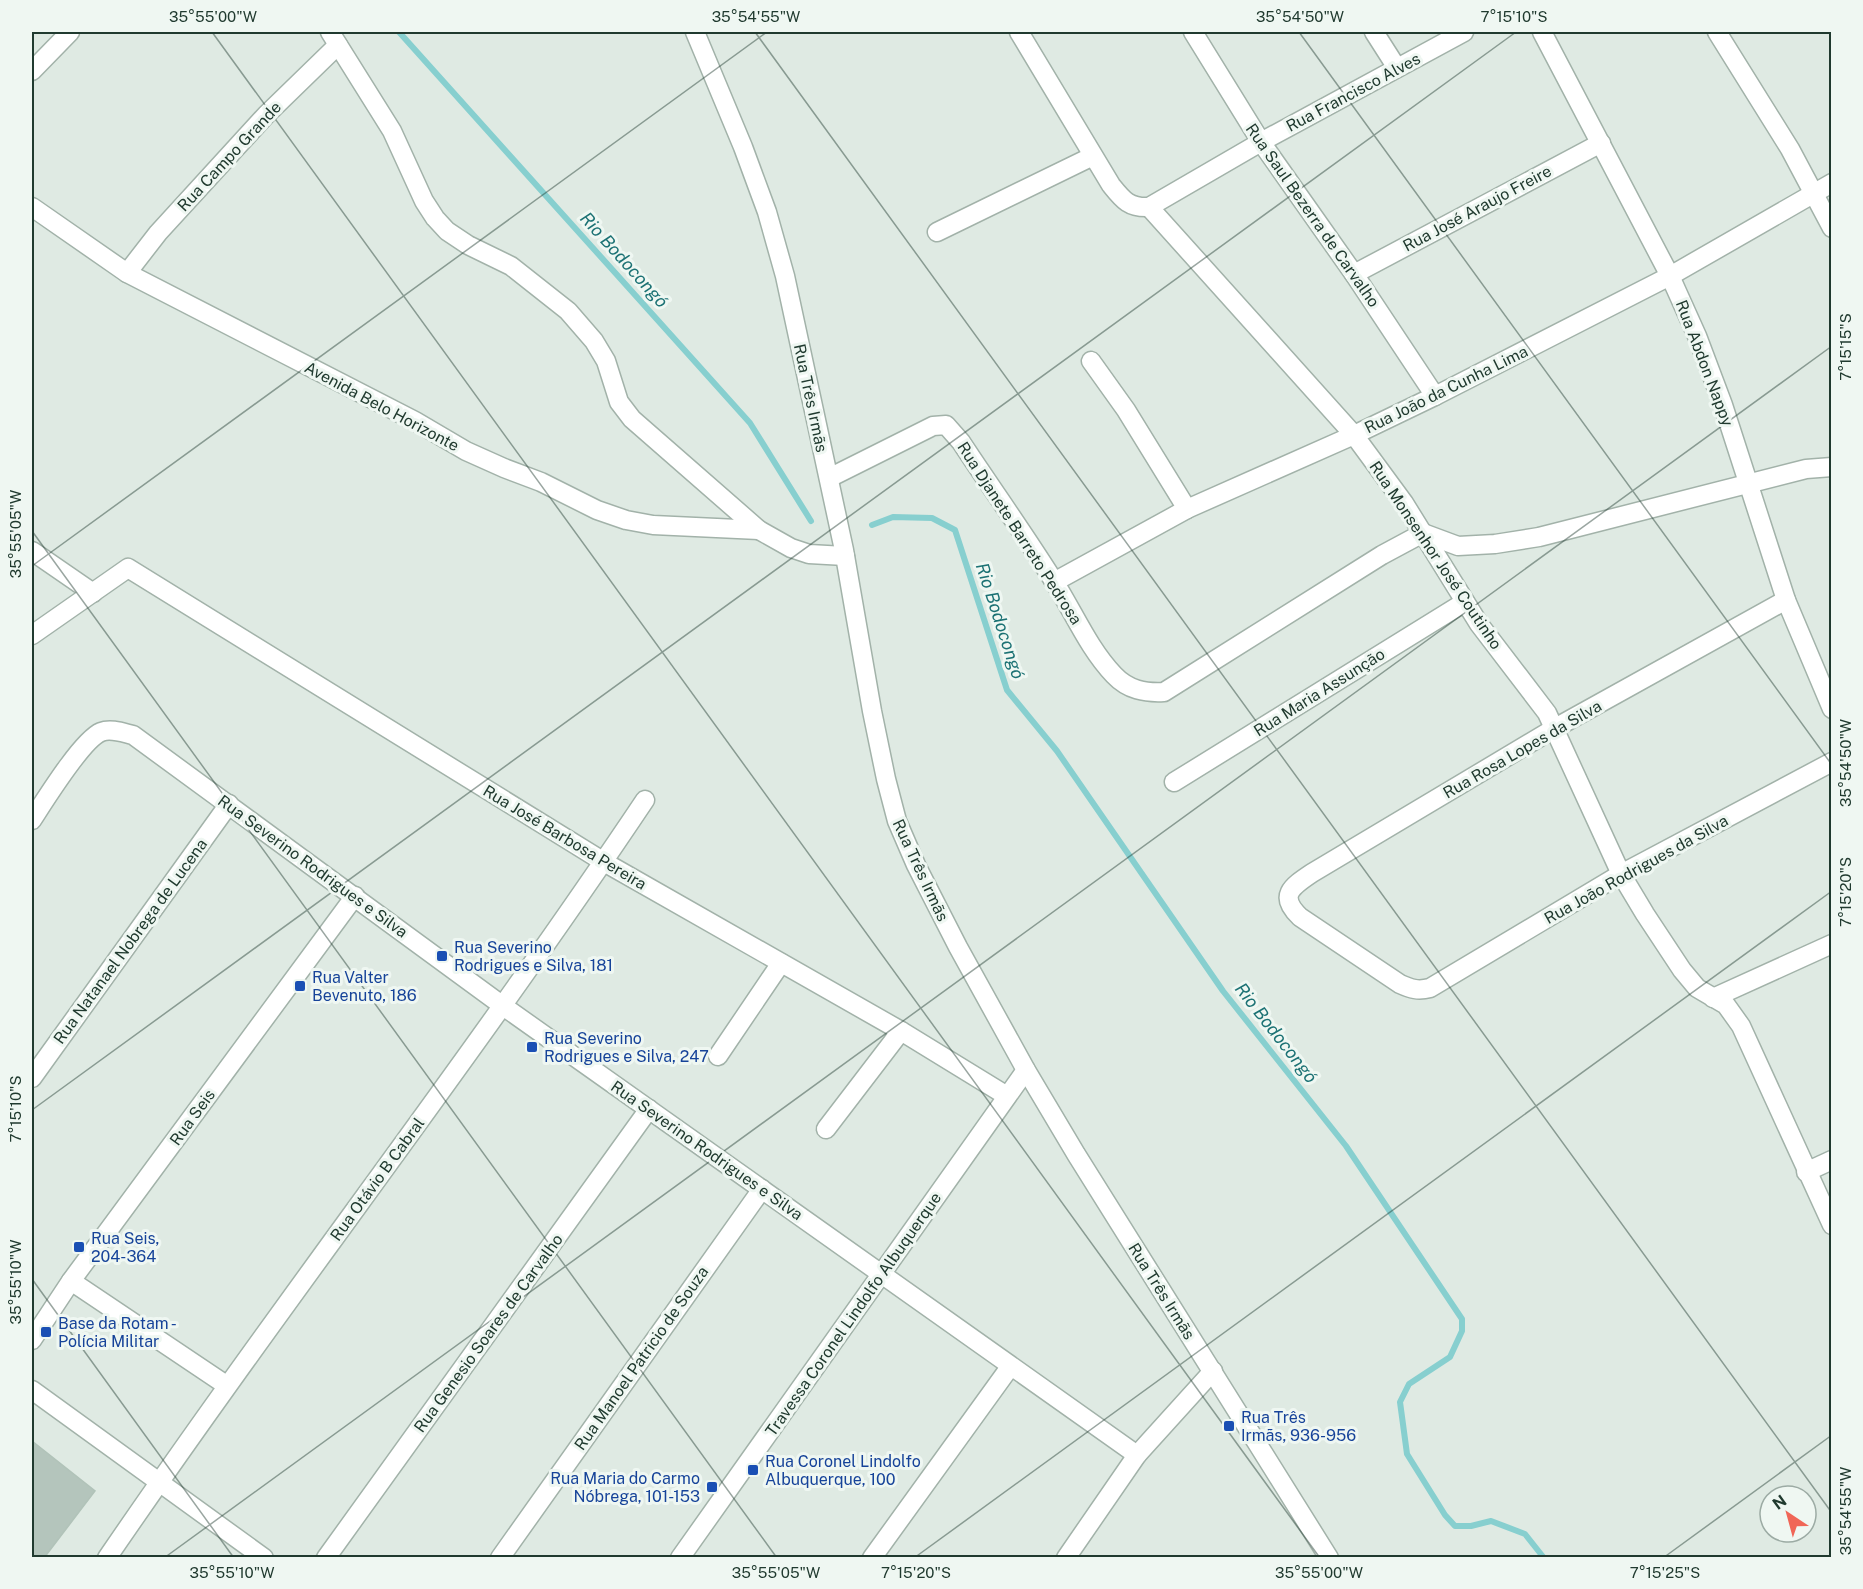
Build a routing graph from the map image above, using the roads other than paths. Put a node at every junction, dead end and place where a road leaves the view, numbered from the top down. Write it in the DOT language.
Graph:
graph roads {
  1 [pos="70,32"];
  2 [pos="695,32"];
  3 [pos="1019,32"];
  4 [pos="1193,32"];
  5 [pos="1374,32"];
  6 [pos="1464,32"];
  7 [pos="1542,32"];
  8 [pos="1717,32"];
  9 [pos="334,38"];
  10 [pos="1397,68"];
  11 [pos="32,71"];
  12 [pos="1261,142"];
  13 [pos="1600,143"];
  14 [pos="1093,156"];
  15 [pos="1832,183"];
  16 [pos="1813,194"];
  17 [pos="32,207"];
  18 [pos="1149,207"];
  19 [pos="1832,228"];
  20 [pos="937,232"];
  21 [pos="127,273"];
  22 [pos="1354,274"];
  23 [pos="1670,276"];
  24 [pos="1091,361"];
  25 [pos="1435,396"];
  26 [pos="1354,435"];
  27 [pos="1832,466"];
  28 [pos="829,478"];
  29 [pos="1748,485"];
  30 [pos="1187,509"];
  31 [pos="759,530"];
  32 [pos="1423,533"];
  33 [pos="32,550"];
  34 [pos="845,553"];
  35 [pos="1054,582"];
  36 [pos="93,593"];
  37 [pos="1786,600"];
  38 [pos="1465,602"];
  39 [pos="32,635"];
  40 [pos="1832,709"];
  41 [pos="1555,728"];
  42 [pos="1832,762"];
  43 [pos="1174,782"];
  44 [pos="645,800"];
  45 [pos="229,804"];
  46 [pos="32,820"];
  47 [pos="604,862"];
  48 [pos="1621,874"];
  49 [pos="355,896"];
  50 [pos="1300,917"];
  51 [pos="1832,944"];
  52 [pos="781,963"];
  53 [pos="1713,998"];
  54 [pos="503,1006"];
  55 [pos="901,1031"];
  56 [pos="718,1056"];
  57 [pos="1026,1070"];
  58 [pos="32,1077"];
  59 [pos="1007,1096"];
  60 [pos="649,1109"];
  61 [pos="825,1129"];
  62 [pos="1832,1160"];
  63 [pos="1806,1172"];
  64 [pos="762,1189"];
  65 [pos="1832,1225"];
  66 [pos="882,1274"];
  67 [pos="71,1281"];
  68 [pos="32,1340"];
  69 [pos="1010,1367"];
  70 [pos="1213,1371"];
  71 [pos="226,1385"];
  72 [pos="32,1390"];
  73 [pos="1137,1455"];
  74 [pos="159,1481"];
  75 [pos="107,1557"];
  76 [pos="264,1557"];
  77 [pos="326,1557"];
  78 [pos="500,1557"];
  79 [pos="680,1557"];
  80 [pos="872,1557"];
  81 [pos="1066,1557"];
  82 [pos="1329,1557"];
  1 -- 11 [label="street"];
  2 -- 28 [label="street, Rua Três Irmãs"];
  3 -- 14 [label="street"];
  4 -- 12 [label="street, Rua Saul Bezerra de Carvalho"];
  5 -- 10 [label="street"];
  6 -- 10 [label="street, Rua Francisco Alves"];
  7 -- 13 [label="street, Rua Abdon Nappy"];
  8 -- 16 [label="street"];
  9 -- 21 [label="street, Rua Campo Grande"];
  9 -- 31 [label="street"];
  10 -- 12 [label="street, Rua Francisco Alves"];
  12 -- 18 [label="street, Rua Francisco Alves"];
  12 -- 22 [label="street, Rua Saul Bezerra de Carvalho"];
  13 -- 22 [label="street, Rua José Araujo Freire"];
  13 -- 23 [label="street, Rua Abdon Nappy"];
  14 -- 18 [label="street"];
  14 -- 20 [label="street"];
  15 -- 16 [label="street, Rua João da Cunha Lima"];
  16 -- 19 [label="street"];
  16 -- 23 [label="street, Rua João da Cunha Lima"];
  17 -- 21 [label="street, Avenida Belo Horizonte"];
  18 -- 26 [label="street, Rua Monsenhor José Coutinho"];
  21 -- 31 [label="street, Avenida Belo Horizonte"];
  22 -- 25 [label="street, Rua Saul Bezerra de Carvalho"];
  23 -- 25 [label="street, Rua João da Cunha Lima"];
  23 -- 29 [label="street, Rua Abdon Nappy"];
  24 -- 30 [label="street"];
  25 -- 26 [label="street, Rua João da Cunha Lima"];
  26 -- 30 [label="street, Rua João da Cunha Lima"];
  26 -- 32 [label="street, Rua Monsenhor José Coutinho"];
  27 -- 29 [label="street"];
  28 -- 34 [label="street, Rua Três Irmãs"];
  28 -- 35 [label="street, Rua Djanete Barreto Pedrosa"];
  29 -- 32 [label="street"];
  29 -- 37 [label="street, Rua Abdon Nappy"];
  30 -- 35 [label="street, Rua João da Cunha Lima"];
  31 -- 34 [label="street"];
  32 -- 35 [label="street, Rua Djanete Barreto Pedrosa"];
  32 -- 38 [label="street, Rua Monsenhor José Coutinho"];
  33 -- 36 [label="street"];
  34 -- 57 [label="street, Rua Três Irmãs"];
  36 -- 39 [label="street"];
  36 -- 47 [label="street, Rua José Barbosa Pereira"];
  37 -- 40 [label="street, Rua Abdon Nappy"];
  37 -- 41 [label="street, Rua Rosa Lopes da Silva"];
  38 -- 41 [label="street, Rua Monsenhor José Coutinho"];
  38 -- 43 [label="street, Rua Maria Assunção"];
  41 -- 48 [label="street, Rua Monsenhor José Coutinho"];
  41 -- 50 [label="street, Rua Rosa Lopes da Silva"];
  42 -- 48 [label="street, Rua João Rodrigues da Silva"];
  44 -- 47 [label="street, Rua Otávio B Cabral"];
  45 -- 46 [label="street, Rua Severino Rodrigues e Silva"];
  45 -- 49 [label="street, Rua Severino Rodrigues e Silva"];
  45 -- 58 [label="street, Rua Natanael Nobrega de Lucena"];
  47 -- 52 [label="street, Rua José Barbosa Pereira"];
  47 -- 54 [label="street, Rua Otávio B Cabral"];
  48 -- 50 [label="street, Rua João Rodrigues da Silva"];
  48 -- 53 [label="street, Rua Monsenhor José Coutinho"];
  49 -- 54 [label="street, Rua Severino Rodrigues e Silva"];
  49 -- 67 [label="street, Rua Seis"];
  51 -- 53 [label="street"];
  52 -- 55 [label="street, Rua José Barbosa Pereira"];
  52 -- 56 [label="street"];
  53 -- 63 [label="street, Rua Monsenhor José Coutinho"];
  54 -- 60 [label="street, Rua Severino Rodrigues e Silva"];
  54 -- 71 [label="street, Rua Otávio B Cabral"];
  55 -- 59 [label="street, Rua José Barbosa Pereira"];
  55 -- 61 [label="street"];
  57 -- 59 [label="street, Travessa Coronel Lindolfo Albuquerque"];
  57 -- 70 [label="street, Rua Três Irmãs"];
  59 -- 66 [label="street, Travessa Coronel Lindolfo Albuquerque"];
  60 -- 64 [label="street, Rua Severino Rodrigues e Silva"];
  60 -- 77 [label="street, Rua Genesio Soares de Carvalho"];
  62 -- 63 [label="street"];
  63 -- 65 [label="street, Rua Monsenhor José Coutinho"];
  64 -- 66 [label="street, Rua Severino Rodrigues e Silva"];
  64 -- 78 [label="street, Rua Manoel Patricio de Souza"];
  66 -- 69 [label="street, Rua Severino Rodrigues e Silva"];
  66 -- 79 [label="street, Travessa Coronel Lindolfo Albuquerque"];
  67 -- 68 [label="street, Rua Seis"];
  67 -- 71 [label="street"];
  69 -- 73 [label="street, Rua Severino Rodrigues e Silva"];
  69 -- 80 [label="street"];
  70 -- 73 [label="street"];
  70 -- 82 [label="street, Rua Três Irmãs"];
  71 -- 74 [label="street, Rua Otávio B Cabral"];
  72 -- 74 [label="street"];
  73 -- 81 [label="street"];
  74 -- 75 [label="street, Rua Otávio B Cabral"];
  74 -- 76 [label="street"];
}
